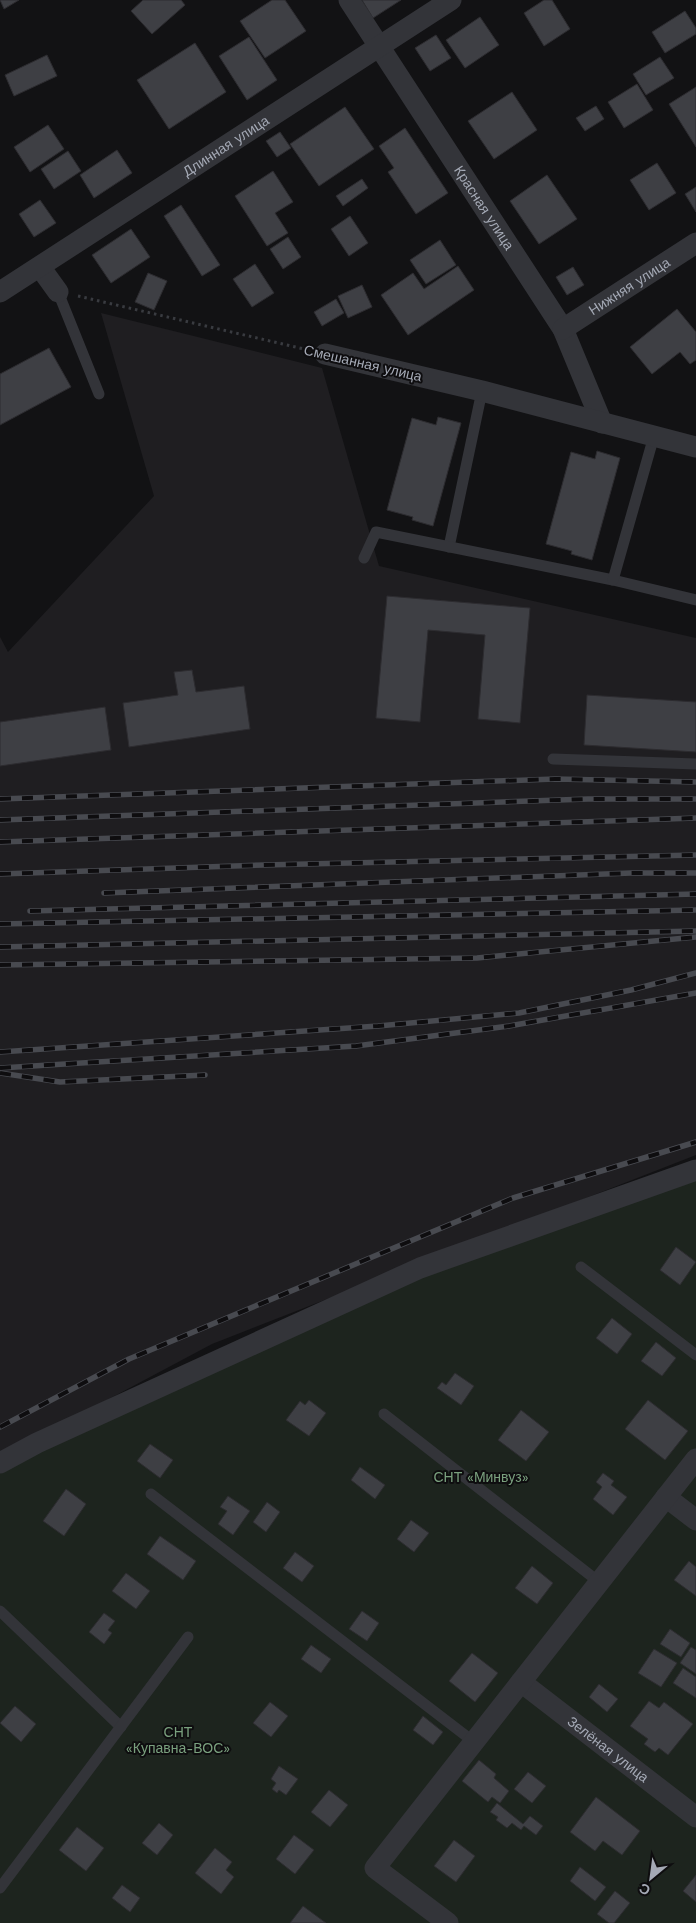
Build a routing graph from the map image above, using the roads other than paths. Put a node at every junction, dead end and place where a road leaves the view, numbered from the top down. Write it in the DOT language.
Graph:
graph roads {
  1 [pos="349,0"];
  2 [pos="450,0"];
  3 [pos="380,46"];
  4 [pos="696,243"];
  5 [pos="40,268"];
  6 [pos="0,292"];
  7 [pos="58,292"];
  8 [pos="563,329"];
  9 [pos="325,354"];
  10 [pos="482,391"];
  11 [pos="99,394"];
  12 [pos="602,423"];
  13 [pos="654,436"];
  14 [pos="696,446"];
  15 [pos="448,547"];
  16 [pos="364,558"];
  17 [pos="613,580"];
  18 [pos="696,600"];
  19 [pos="553,759"];
  20 [pos="696,764"];
  21 [pos="696,1170"];
  22 [pos="581,1267"];
  23 [pos="696,1355"];
  24 [pos="384,1414"];
  25 [pos="696,1458"];
  26 [pos="0,1464"];
  27 [pos="151,1494"];
  28 [pos="666,1497"];
  29 [pos="696,1520"];
  30 [pos="599,1582"];
  31 [pos="0,1611"];
  32 [pos="188,1637"];
  33 [pos="521,1682"];
  34 [pos="121,1727"];
  35 [pos="474,1742"];
  36 [pos="696,1817"];
  37 [pos="0,1888"];
  38 [pos="448,1923"];
  1 -- 3 [label="street, Красная улица"];
  2 -- 3 [label="street, Длинная улица"];
  3 -- 5 [label="street, Длинная улица"];
  3 -- 8 [label="street, Красная улица"];
  4 -- 8 [label="street, Нижняя улица"];
  5 -- 6 [label="street, Длинная улица"];
  5 -- 7 [label="street"];
  7 -- 11 [label="lane"];
  8 -- 12 [label="street, Красная улица"];
  9 -- 10 [label="street, Смешанная улица"];
  10 -- 12 [label="street, Смешанная улица"];
  10 -- 15 [label="lane"];
  12 -- 13 [label="street, Смешанная улица"];
  13 -- 14 [label="street, Смешанная улица"];
  13 -- 17 [label="lane"];
  15 -- 16 [label="lane"];
  15 -- 17 [label="lane"];
  17 -- 18 [label="lane"];
  19 -- 20 [label="lane"];
  21 -- 26 [label="street"];
  22 -- 23 [label="lane"];
  24 -- 30 [label="lane"];
  25 -- 28 [label="street"];
  27 -- 35 [label="lane"];
  28 -- 29 [label="street"];
  28 -- 30 [label="street"];
  30 -- 33 [label="street"];
  31 -- 34 [label="lane"];
  32 -- 34 [label="lane"];
  33 -- 35 [label="street"];
  33 -- 36 [label="street, Зелёная улица"];
  34 -- 37 [label="lane"];
  35 -- 38 [label="street"];
}
